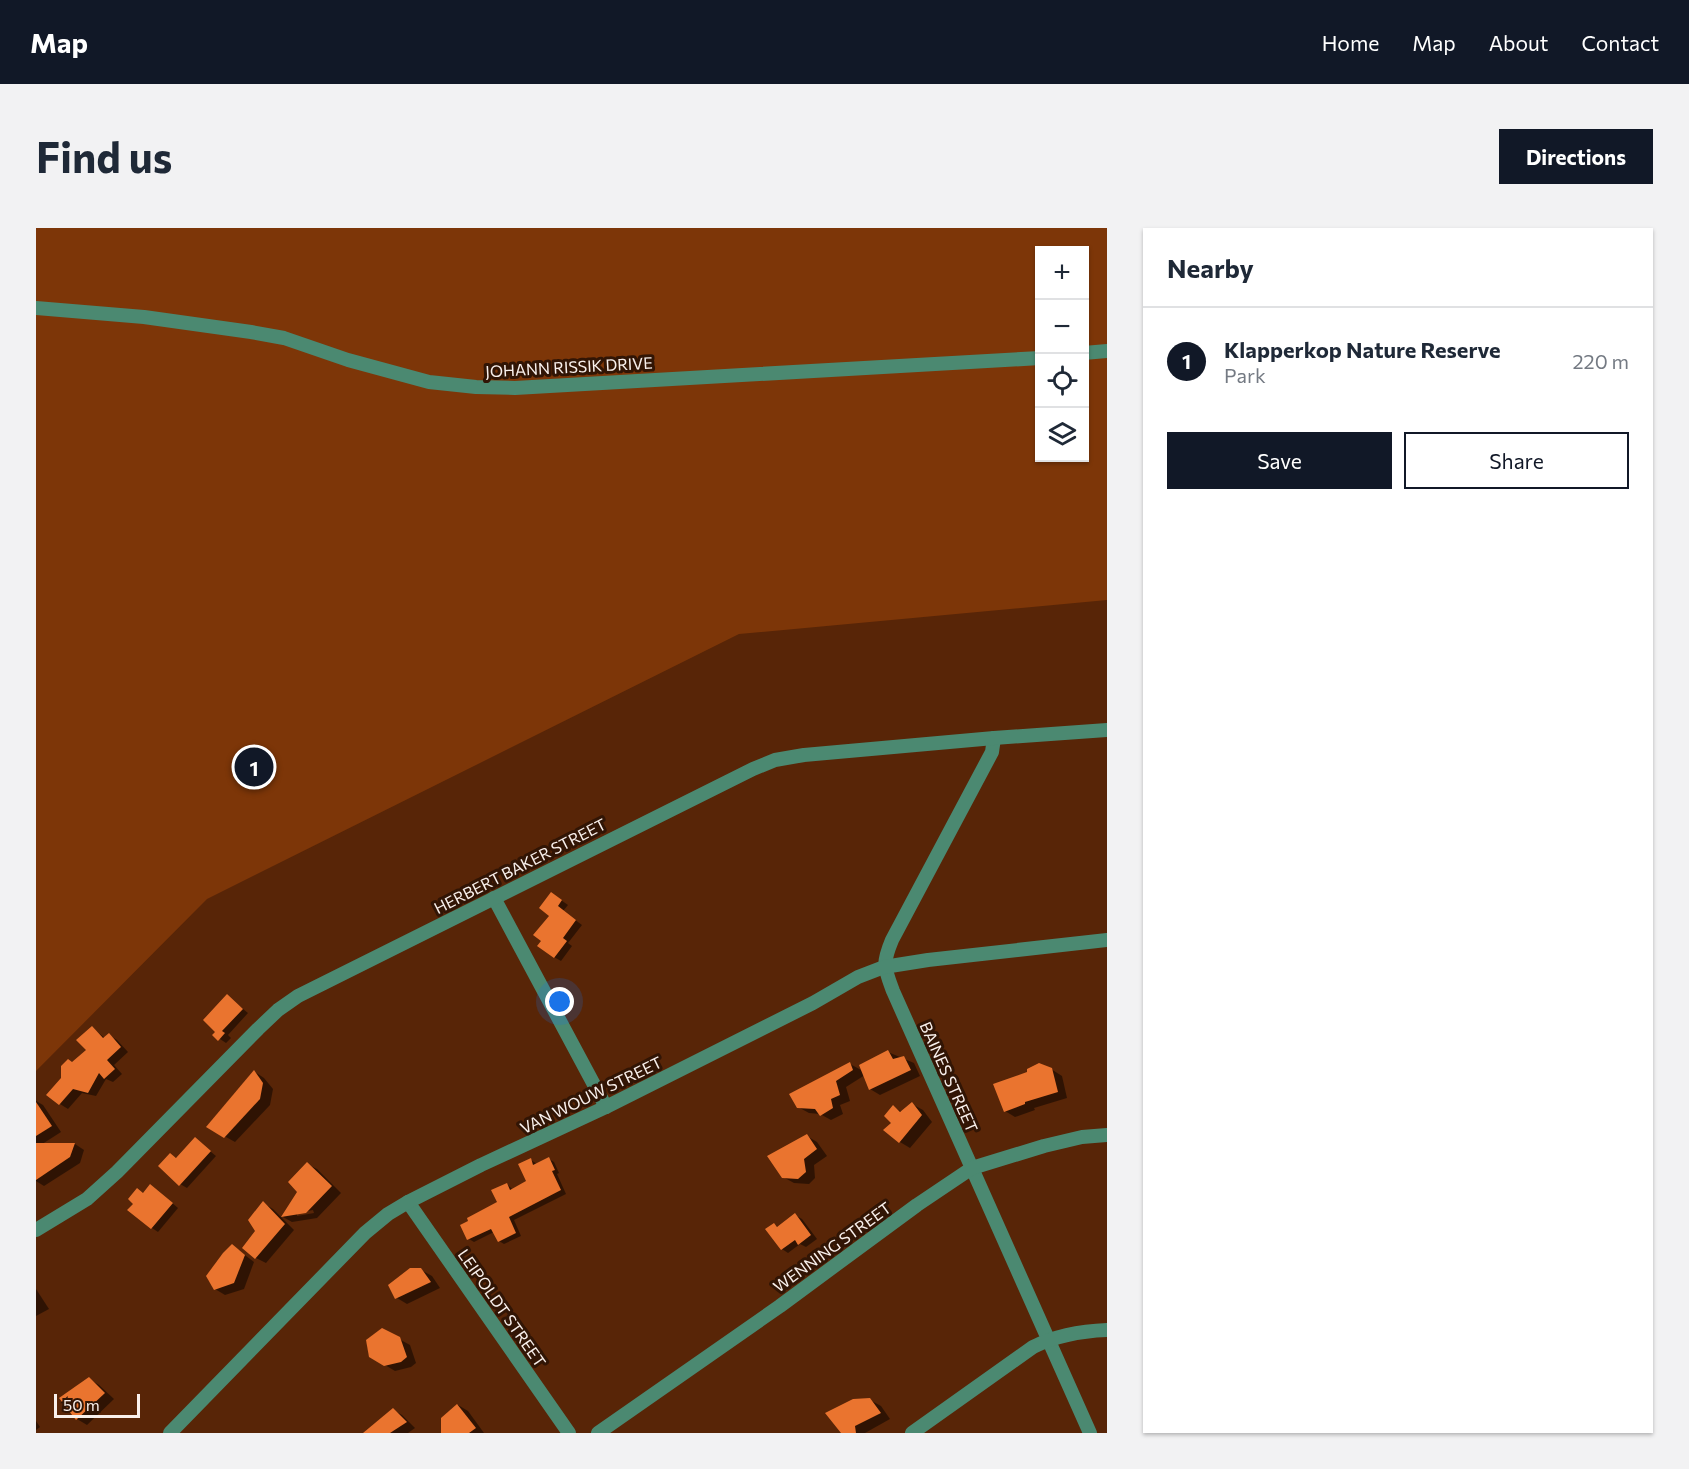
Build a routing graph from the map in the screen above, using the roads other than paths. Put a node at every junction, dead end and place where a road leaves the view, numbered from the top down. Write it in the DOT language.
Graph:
graph roads {
  1 [pos="36,308"];
  2 [pos="1107,351"];
  3 [pos="1089,353"];
  4 [pos="1035,358"];
  5 [pos="1107,730"];
  6 [pos="994,738"];
  7 [pos="494,898"];
  8 [pos="1107,940"];
  9 [pos="884,967"];
  10 [pos="606,1107"];
  11 [pos="1107,1135"];
  12 [pos="972,1168"];
  13 [pos="408,1202"];
  14 [pos="36,1230"];
  15 [pos="1107,1330"];
  16 [pos="1048,1340"];
  17 [pos="170,1433"];
  18 [pos="569,1433"];
  19 [pos="598,1433"];
  20 [pos="912,1433"];
  21 [pos="1090,1433"];
  1 -- 4 [label="street, JOHANN RISSIK DRIVE"];
  2 -- 3 [label="street"];
  5 -- 6 [label="street, HERBERT BAKER STREET"];
  6 -- 7 [label="street, HERBERT BAKER STREET"];
  6 -- 9 [label="street"];
  7 -- 10 [label="street"];
  7 -- 14 [label="street, HERBERT BAKER STREET"];
  8 -- 9 [label="street, VAN WOUW STREET"];
  9 -- 10 [label="street, VAN WOUW STREET"];
  9 -- 12 [label="street, BAINES STREET"];
  10 -- 13 [label="street, VAN WOUW STREET"];
  11 -- 12 [label="street, WENNING STREET"];
  12 -- 16 [label="street, BAINES STREET"];
  12 -- 19 [label="street, WENNING STREET"];
  13 -- 17 [label="street, VAN WOUW STREET"];
  13 -- 18 [label="street, LEIPOLDT STREET"];
  15 -- 16 [label="street"];
  16 -- 20 [label="street"];
  16 -- 21 [label="street, BAINES STREET"];
}
